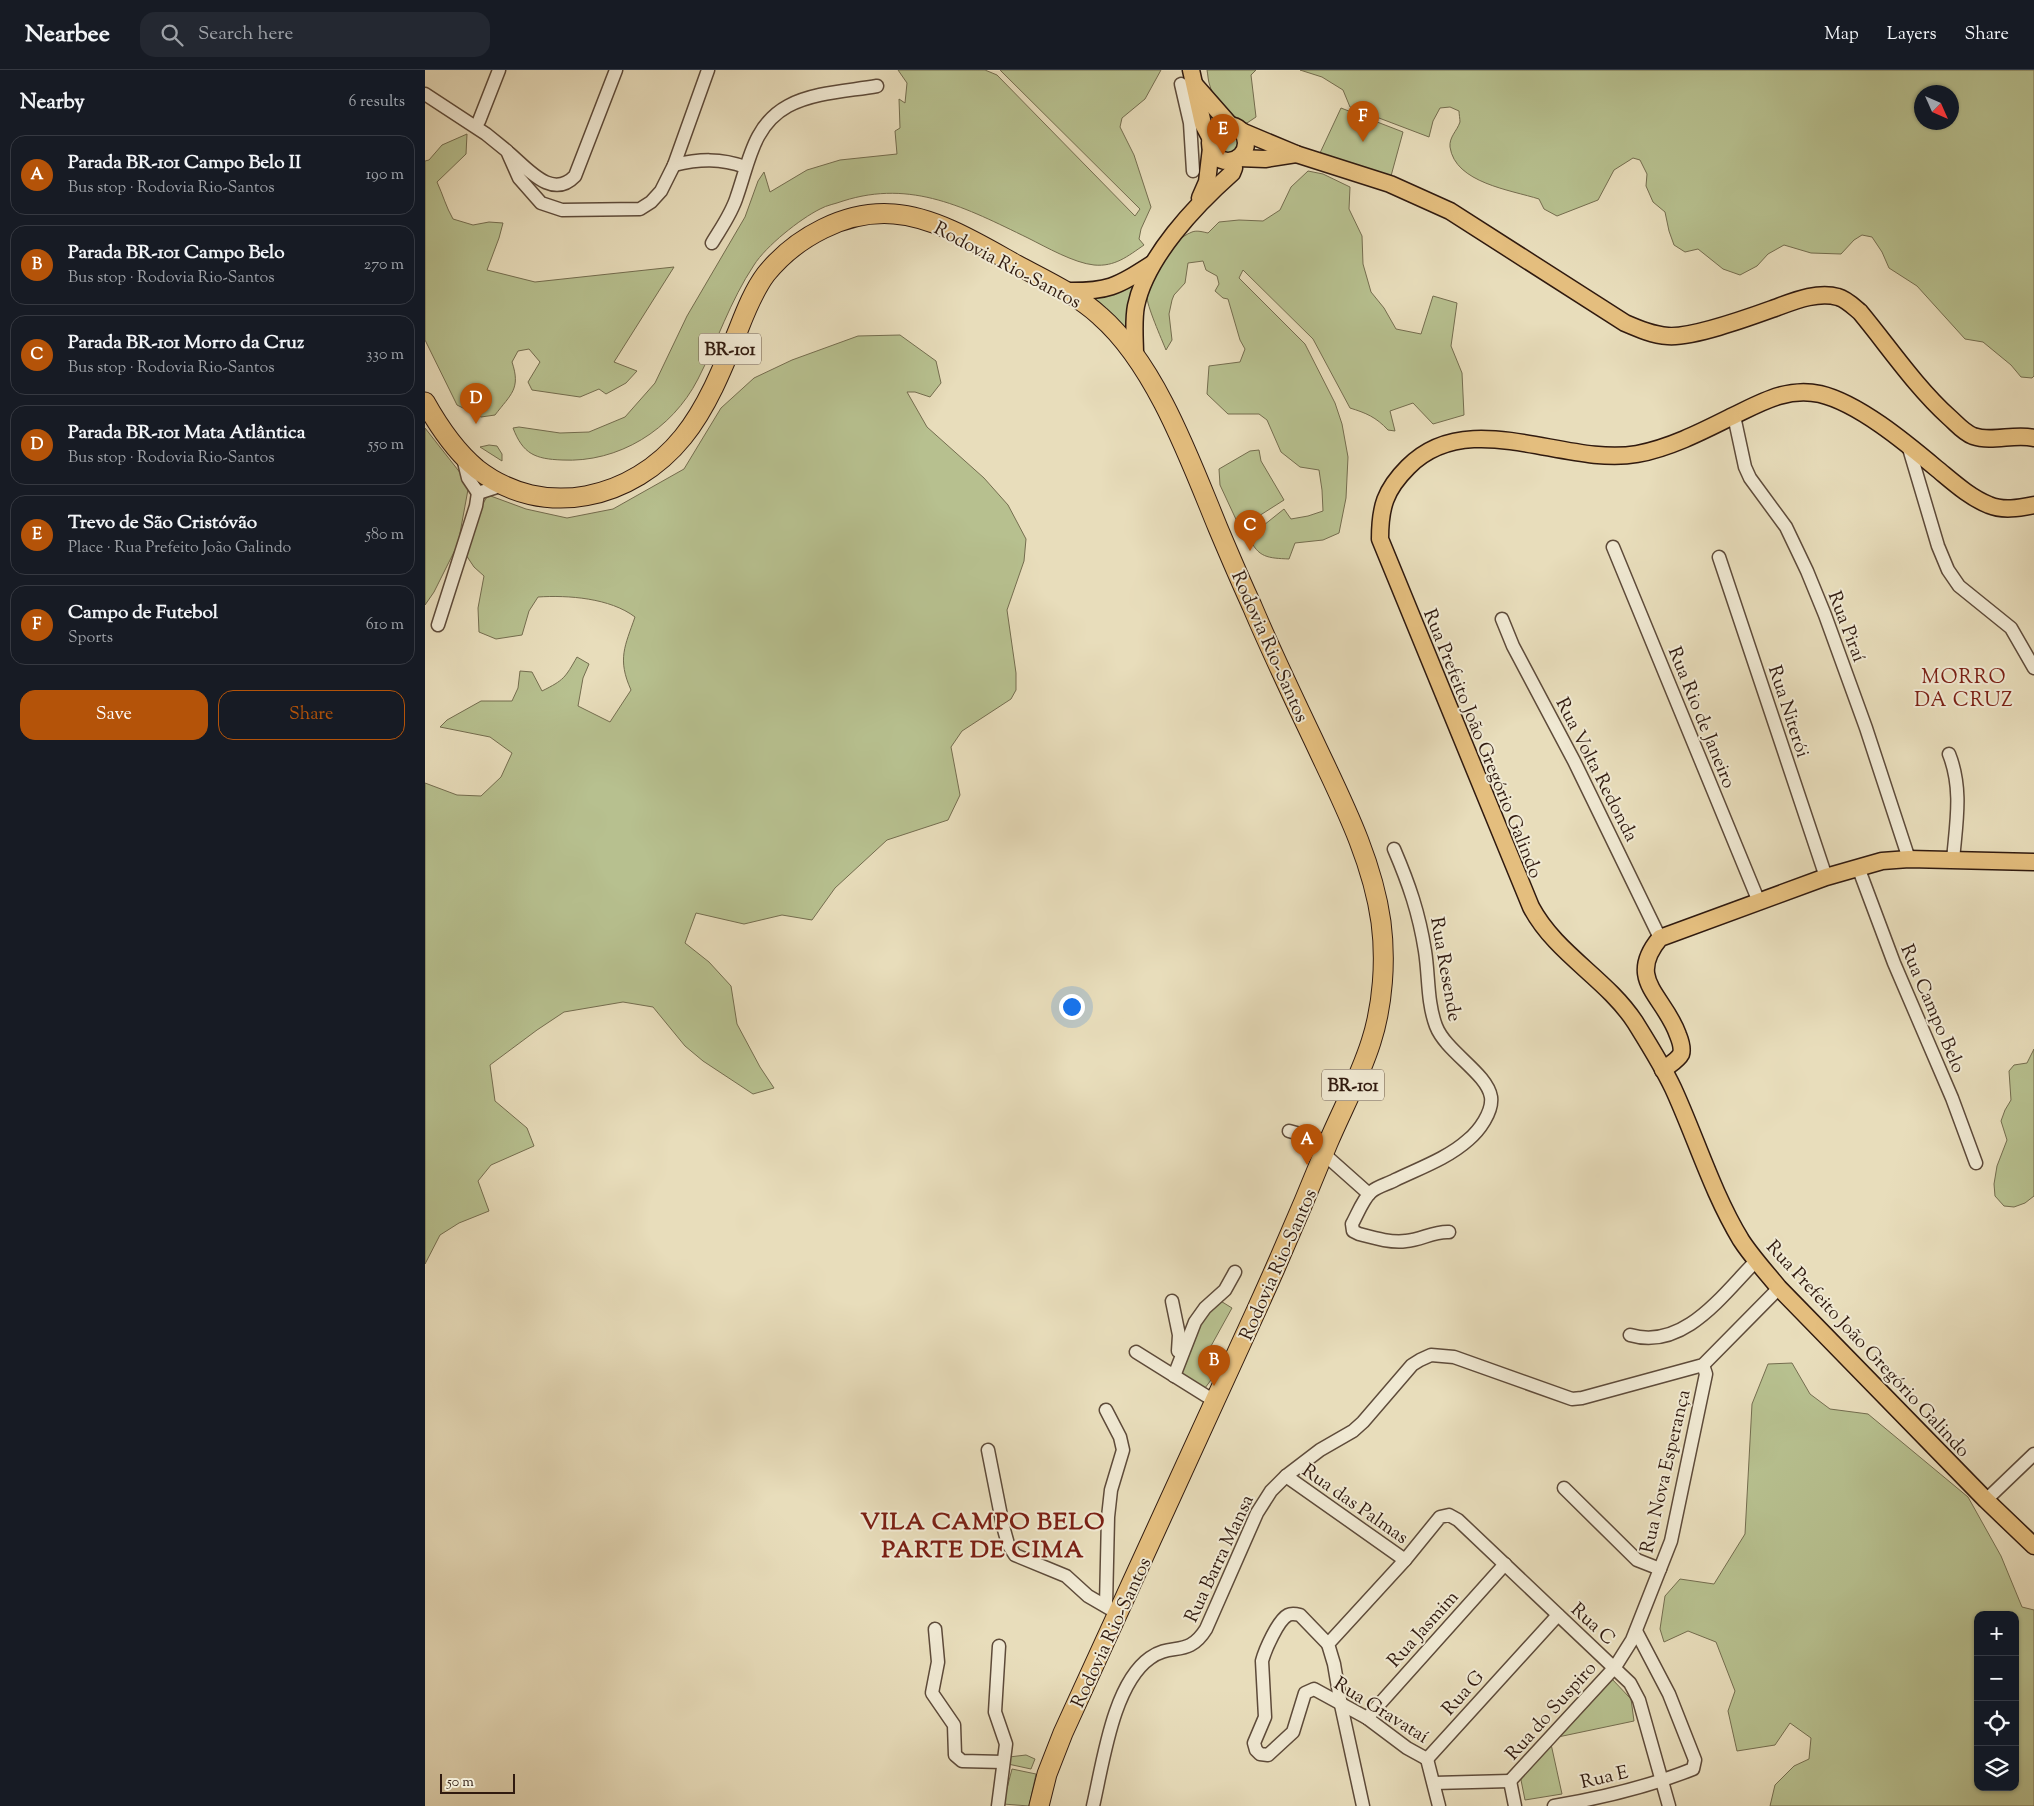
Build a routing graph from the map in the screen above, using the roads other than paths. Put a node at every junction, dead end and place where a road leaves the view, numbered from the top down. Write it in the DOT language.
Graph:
graph roads {
  1 [pos="499,70"];
  2 [pos="616,70"];
  3 [pos="708,70"];
  4 [pos="1188,79"];
  5 [pos="877,86"];
  6 [pos="425,94"];
  7 [pos="479,121"];
  8 [pos="1236,128"];
  9 [pos="1204,134"];
  10 [pos="507,151"];
  11 [pos="1296,154"];
  12 [pos="1235,160"];
  13 [pos="674,165"];
  14 [pos="745,167"];
  15 [pos="1193,171"];
  16 [pos="1195,206"];
  17 [pos="712,243"];
  18 [pos="1152,264"];
  19 [pos="1065,291"];
  20 [pos="1135,356"];
  21 [pos="425,402"];
  22 [pos="1734,416"];
  23 [pos="2034,438"];
  24 [pos="1908,445"];
  25 [pos="462,454"];
  26 [pos="503,485"];
  27 [pos="478,493"];
  28 [pos="2034,505"];
  29 [pos="1613,547"];
  30 [pos="1719,557"];
  31 [pos="1502,619"];
  32 [pos="438,625"];
  33 [pos="2034,668"];
  34 [pos="1949,754"];
  35 [pos="1394,849"];
  36 [pos="1909,859"];
  37 [pos="1953,860"];
  38 [pos="2034,862"];
  39 [pos="1858,867"];
  40 [pos="1825,877"];
  41 [pos="1759,902"];
  42 [pos="1660,938"];
  43 [pos="1663,1070"];
  44 [pos="1289,1131"];
  45 [pos="1327,1148"];
  46 [pos="1976,1163"];
  47 [pos="1369,1194"];
  48 [pos="1449,1232"];
  49 [pos="1756,1261"];
  50 [pos="1235,1272"];
  51 [pos="1779,1288"];
  52 [pos="1172,1301"];
  53 [pos="1631,1335"];
  54 [pos="1136,1352"];
  55 [pos="1703,1365"];
  56 [pos="1170,1373"];
  57 [pos="1216,1402"];
  58 [pos="1106,1410"];
  59 [pos="988,1450"];
  60 [pos="2034,1454"];
  61 [pos="1286,1476"];
  62 [pos="1564,1488"];
  63 [pos="1986,1500"];
  64 [pos="2034,1546"];
  65 [pos="1405,1560"];
  66 [pos="1505,1564"];
  67 [pos="1660,1569"];
  68 [pos="1112,1610"];
  69 [pos="1557,1615"];
  70 [pos="935,1629"];
  71 [pos="1635,1631"];
  72 [pos="1328,1644"];
  73 [pos="999,1646"];
  74 [pos="1615,1667"];
  75 [pos="1341,1705"];
  76 [pos="1367,1718"];
  77 [pos="1427,1759"];
  78 [pos="1003,1762"];
  79 [pos="1663,1781"];
  80 [pos="1510,1782"];
  81 [pos="1434,1783"];
  82 [pos="1588,1803"];
  83 [pos="998,1806"];
  84 [pos="1039,1806"];
  85 [pos="1093,1806"];
  86 [pos="1363,1806"];
  87 [pos="1439,1806"];
  88 [pos="1515,1806"];
  89 [pos="1554,1806"];
  90 [pos="1669,1806"];
  1 -- 7 [label="street"];
  2 -- 10 [label="street"];
  3 -- 13 [label="street"];
  4 -- 8 [label="main road"];
  4 -- 9 [label="main road"];
  5 -- 14 [label="street"];
  6 -- 10 [label="street"];
  8 -- 9 [label="main road"];
  8 -- 11 [label="main road"];
  8 -- 12 [label="main road"];
  9 -- 12 [label="main road"];
  9 -- 15 [label="street"];
  9 -- 16 [label="main road"];
  10 -- 13 [label="street"];
  11 -- 12 [label="main road"];
  11 -- 23 [label="main road"];
  12 -- 16 [label="main road"];
  13 -- 14 [label="street"];
  14 -- 17 [label="street"];
  16 -- 18 [label="main road"];
  18 -- 19 [label="main road"];
  18 -- 20 [label="main road"];
  19 -- 20 [label="highway, Rodovia Rio-Santos / BR-101"];
  19 -- 26 [label="highway, Rodovia Rio-Santos / BR-101"];
  20 -- 45 [label="highway, Rodovia Rio-Santos / BR-101"];
  21 -- 25 [label="highway, Rodovia Rio-Santos / BR-101"];
  22 -- 24 [label="main road, Rua Prefeito João Gregório Galindo"];
  22 -- 36 [label="street, Rua Piraí"];
  22 -- 43 [label="main road, Rua Prefeito João Gregório Galindo"];
  24 -- 28 [label="main road, Rua Prefeito João Gregório Galindo"];
  24 -- 33 [label="street"];
  25 -- 26 [label="highway, Rodovia Rio-Santos / BR-101"];
  25 -- 27 [label="street"];
  26 -- 27 [label="street"];
  27 -- 32 [label="street"];
  29 -- 41 [label="street, Rua Rio de Janeiro"];
  30 -- 40 [label="street, Rua Niterói"];
  31 -- 42 [label="street, Rua Volta Redonda"];
  34 -- 37 [label="street"];
  35 -- 47 [label="street, Rua Resende"];
  36 -- 37 [label="main road"];
  36 -- 39 [label="main road"];
  37 -- 38 [label="main road"];
  39 -- 40 [label="main road"];
  39 -- 46 [label="street, Rua Campo Belo"];
  40 -- 41 [label="main road"];
  41 -- 42 [label="main road"];
  42 -- 43 [label="main road"];
  43 -- 49 [label="main road, Rua Prefeito João Gregório Galindo"];
  44 -- 45 [label="street"];
  45 -- 47 [label="street"];
  45 -- 57 [label="highway, Rodovia Rio-Santos / BR-101"];
  47 -- 48 [label="street"];
  49 -- 51 [label="main road, Rua Prefeito João Gregório Galindo"];
  49 -- 53 [label="street"];
  50 -- 56 [label="street"];
  51 -- 55 [label="street"];
  51 -- 63 [label="main road, Rua Prefeito João Gregório Galindo"];
  52 -- 56 [label="street"];
  54 -- 56 [label="street"];
  55 -- 61 [label="street, Rua Barra Mansa"];
  55 -- 67 [label="street, Rua Nova Esperança"];
  56 -- 57 [label="street"];
  57 -- 68 [label="highway, Rodovia Rio-Santos / BR-101"];
  58 -- 68 [label="street"];
  59 -- 68 [label="street"];
  60 -- 63 [label="street"];
  61 -- 65 [label="street, Rua das Palmas"];
  61 -- 85 [label="street, Rua Barra Mansa"];
  62 -- 67 [label="street"];
  63 -- 64 [label="main road, Rua Prefeito João Gregório Galindo"];
  65 -- 66 [label="street, Rua C"];
  65 -- 72 [label="street"];
  66 -- 69 [label="street, Rua C"];
  66 -- 76 [label="street, Rua Jasmim"];
  67 -- 71 [label="street, Rua Nova Esperança"];
  68 -- 84 [label="highway, Rodovia Rio-Santos / BR-101"];
  69 -- 74 [label="street, Rua C"];
  69 -- 77 [label="street, Rua G"];
  70 -- 78 [label="street"];
  71 -- 74 [label="street, Rua Nova Esperança"];
  71 -- 79 [label="street, Rua E"];
  72 -- 75 [label="street"];
  72 -- 75 [label="street, Rua Gravataí"];
  73 -- 78 [label="street"];
  74 -- 79 [label="street, Rua C"];
  74 -- 80 [label="street, Rua do Suspiro"];
  75 -- 76 [label="street, Rua Gravataí"];
  75 -- 86 [label="street"];
  76 -- 77 [label="street, Rua Gravataí"];
  77 -- 81 [label="street"];
  78 -- 83 [label="street"];
  79 -- 82 [label="street, Rua E"];
  79 -- 90 [label="street, Rua C"];
  80 -- 81 [label="street"];
  80 -- 88 [label="street, Rua do Suspiro"];
  81 -- 87 [label="street"];
  82 -- 89 [label="street, Rua E"];
}
